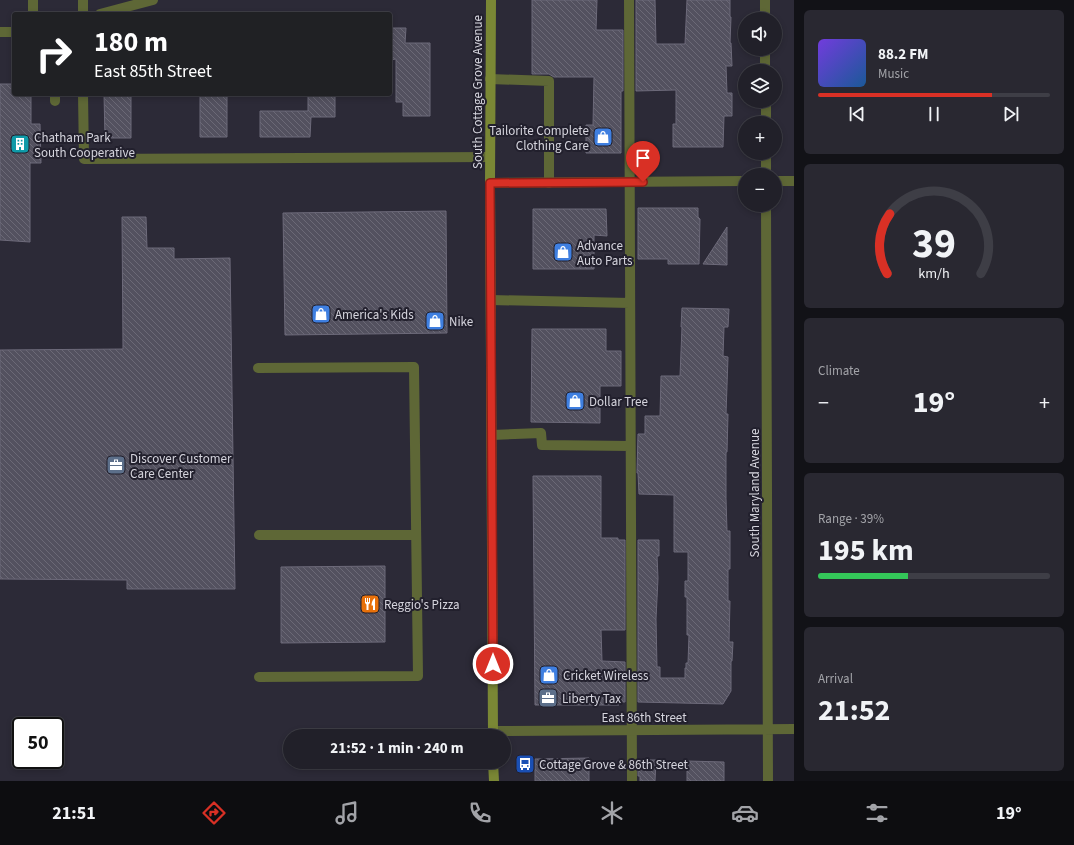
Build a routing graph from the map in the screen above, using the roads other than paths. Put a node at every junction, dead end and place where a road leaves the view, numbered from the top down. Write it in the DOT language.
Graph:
graph roads {
  1 [pos="34,0"];
  2 [pos="82,0"];
  3 [pos="153,0"];
  4 [pos="490,0"];
  5 [pos="629,0"];
  6 [pos="765,0"];
  7 [pos="33,12"];
  8 [pos="83,12"];
  9 [pos="108,12"];
  10 [pos="765,12"];
  11 [pos="0,32"];
  12 [pos="12,32"];
  13 [pos="490,79"];
  14 [pos="83,96"];
  15 [pos="490,157"];
  16 [pos="782,181"];
  17 [pos="794,181"];
  18 [pos="629,182"];
  19 [pos="738,182"];
  20 [pos="490,183"];
  21 [pos="549,183"];
  22 [pos="766,212"];
  23 [pos="491,300"];
  24 [pos="630,303"];
  25 [pos="258,368"];
  26 [pos="492,436"];
  27 [pos="630,446"];
  28 [pos="416,534"];
  29 [pos="259,535"];
  30 [pos="260,677"];
  31 [pos="493,729"];
  32 [pos="768,729"];
  33 [pos="794,729"];
  34 [pos="632,730"];
  35 [pos="511,733"];
  36 [pos="494,769"];
  37 [pos="494,781"];
  38 [pos="632,781"];
  39 [pos="768,781"];
  1 -- 7 [label="street"];
  2 -- 8 [label="street"];
  3 -- 9 [label="street"];
  4 -- 13 [label="main road, South Cottage Grove Avenue"];
  5 -- 18 [label="street"];
  6 -- 10 [label="street"];
  11 -- 12 [label="street"];
  13 -- 15 [label="main road, South Cottage Grove Avenue"];
  13 -- 21 [label="street"];
  14 -- 15 [label="street"];
  15 -- 20 [label="main road, South Cottage Grove Avenue"];
  16 -- 17 [label="street"];
  18 -- 19 [label="street"];
  18 -- 21 [label="street"];
  18 -- 24 [label="street"];
  20 -- 21 [label="street"];
  20 -- 23 [label="main road, South Cottage Grove Avenue"];
  22 -- 32 [label="street, South Maryland Avenue"];
  23 -- 24 [label="street"];
  23 -- 26 [label="main road, South Cottage Grove Avenue"];
  24 -- 27 [label="street"];
  25 -- 28 [label="street"];
  26 -- 27 [label="street"];
  26 -- 31 [label="main road, South Cottage Grove Avenue"];
  27 -- 34 [label="street"];
  28 -- 29 [label="street"];
  28 -- 30 [label="street"];
  32 -- 33 [label="street, East 86th Street"];
  32 -- 34 [label="street, East 86th Street"];
  32 -- 39 [label="street, South Maryland Avenue"];
  34 -- 35 [label="street, East 86th Street"];
  34 -- 38 [label="street"];
  36 -- 37 [label="main road"];
}
